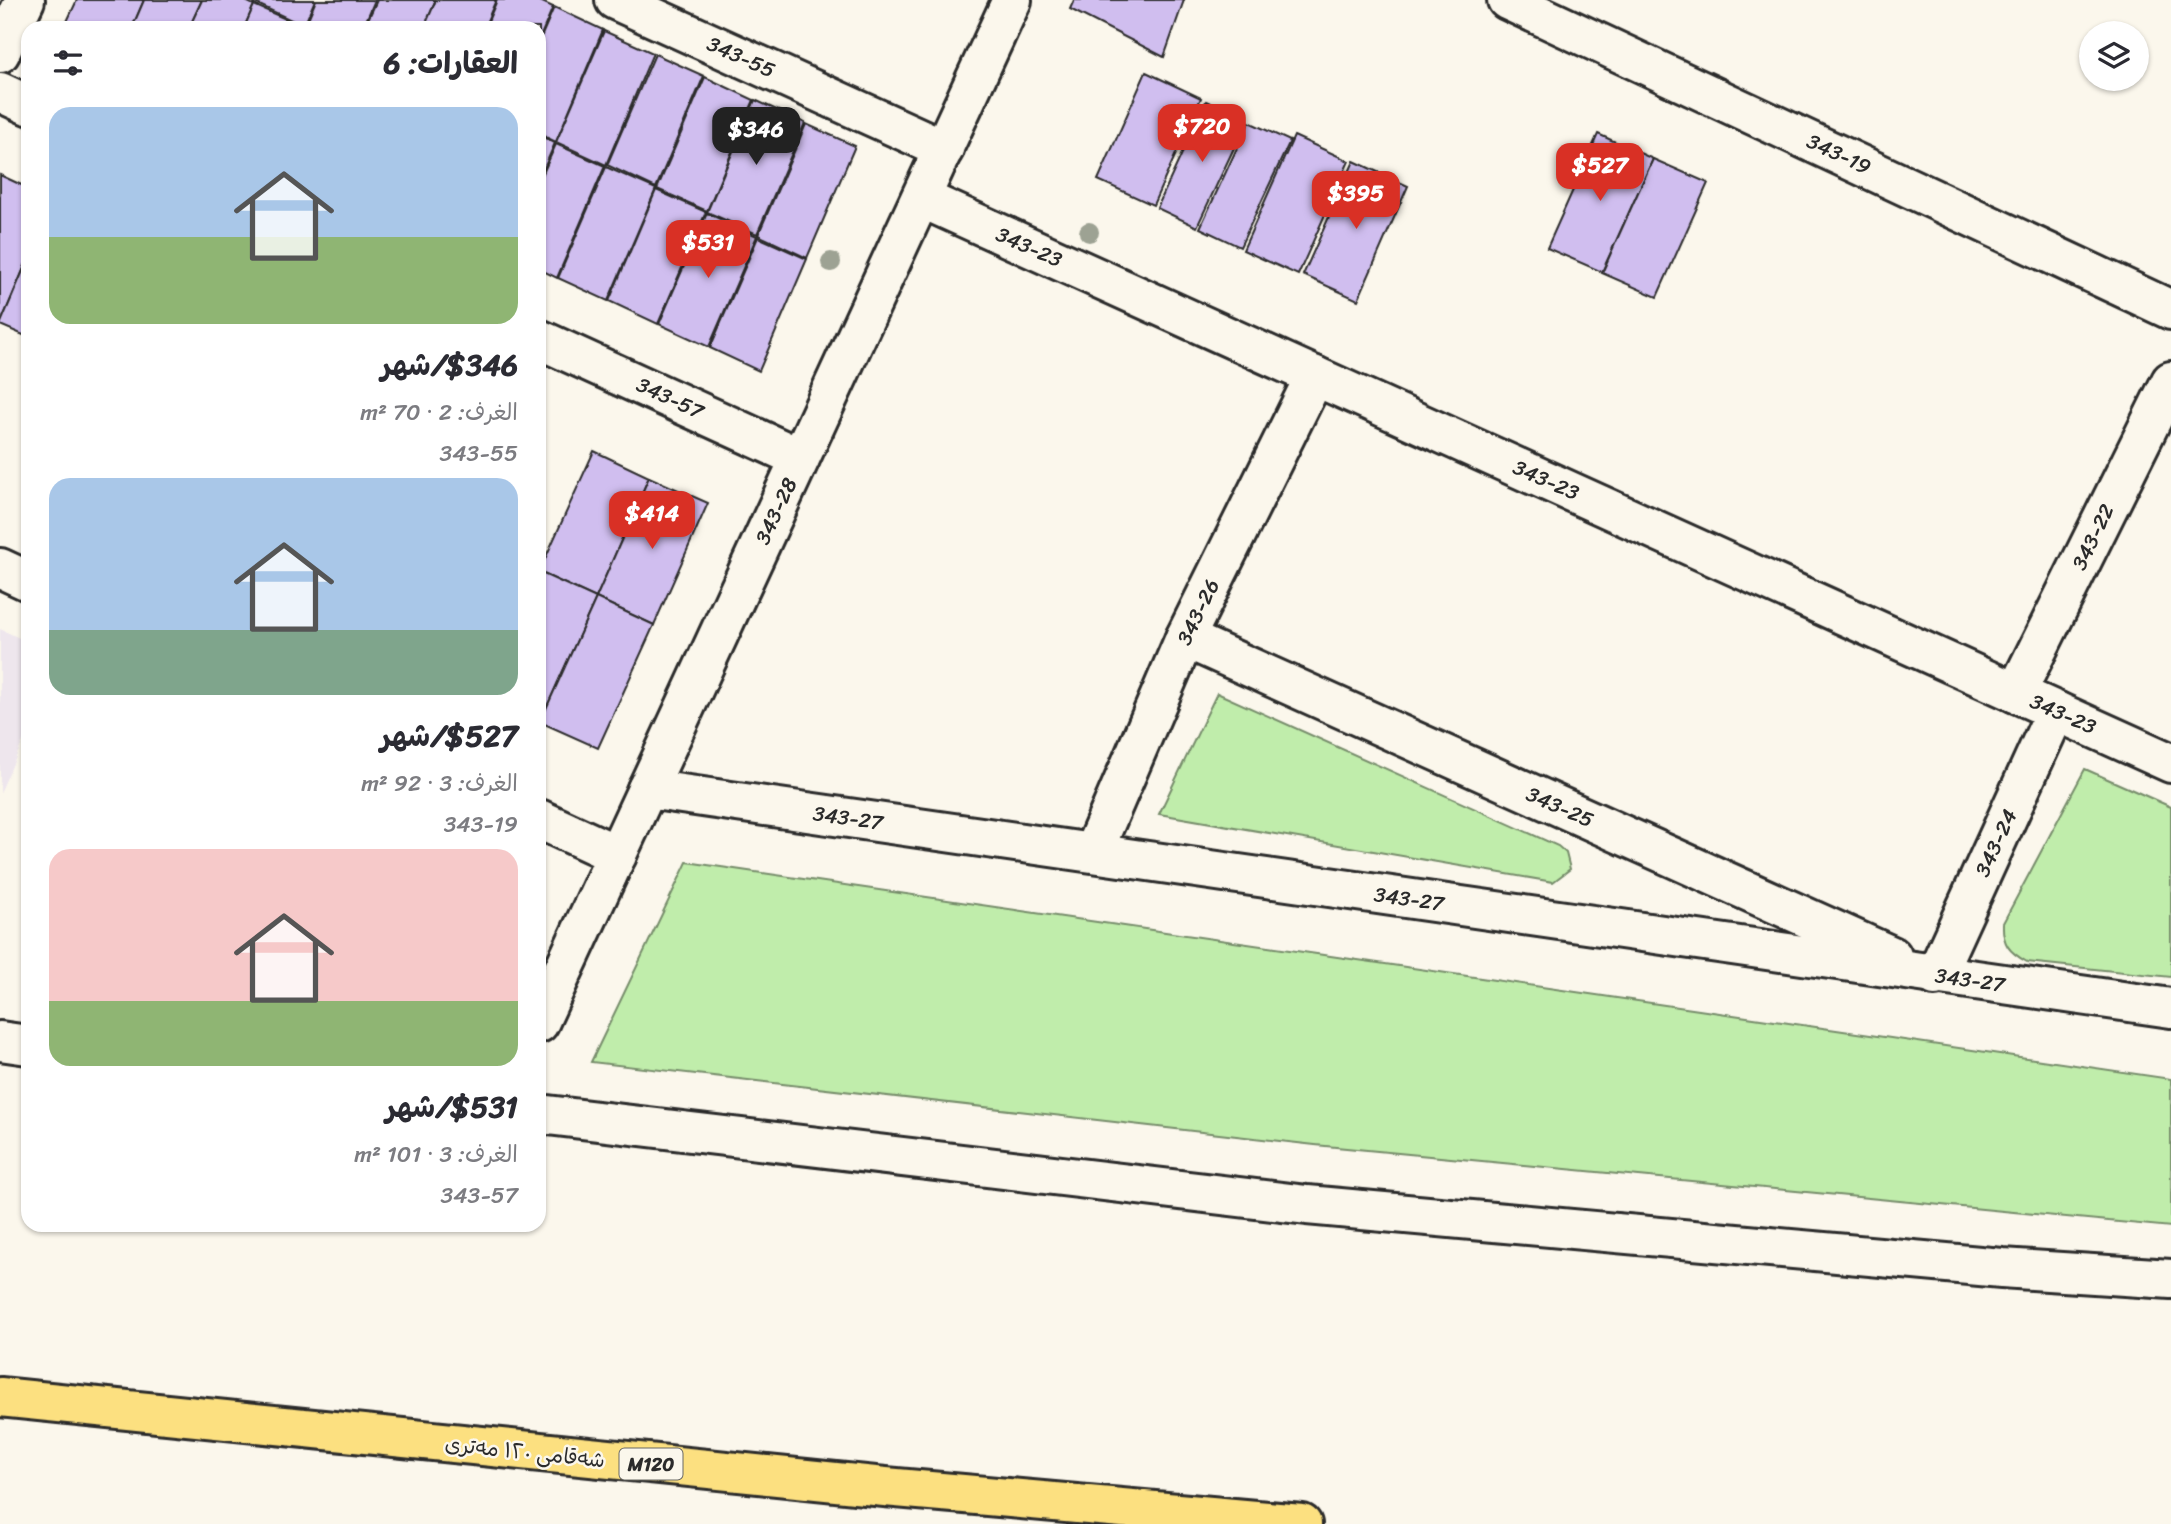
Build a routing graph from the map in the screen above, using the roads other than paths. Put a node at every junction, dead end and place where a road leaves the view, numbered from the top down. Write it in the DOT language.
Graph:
graph roads {
  1 [pos="25,0"];
  2 [pos="615,0"];
  3 [pos="1012,0"];
  4 [pos="1507,0"];
  5 [pos="1572,13"];
  6 [pos="0,53"];
  7 [pos="0,92"];
  8 [pos="21,102"];
  9 [pos="944,149"];
  10 [pos="921,198"];
  11 [pos="2171,310"];
  12 [pos="546,342"];
  13 [pos="1315,376"];
  14 [pos="2171,381"];
  15 [pos="800,458"];
  16 [pos="0,568"];
  17 [pos="21,578"];
  18 [pos="1185,638"];
  19 [pos="2016,693"];
  20 [pos="2056,711"];
  21 [pos="2171,763"];
  22 [pos="647,789"];
  23 [pos="546,822"];
  24 [pos="1093,852"];
  25 [pos="617,855"];
  26 [pos="1935,976"];
  27 [pos="546,1008"];
  28 [pos="2171,1008"];
  29 [pos="0,1041"];
  30 [pos="21,1044"];
  31 [pos="546,1115"];
  32 [pos="2171,1279"];
  33 [pos="0,1397"];
  34 [pos="1302,1524"];
  1 -- 6 [label="street"];
  2 -- 9 [label="street, 343-55"];
  3 -- 9 [label="street, 343-28"];
  4 -- 5 [label="street, 343-19"];
  5 -- 11 [label="street, 343-19"];
  7 -- 8 [label="street"];
  9 -- 10 [label="street, 343-28"];
  10 -- 13 [label="street, 343-23"];
  10 -- 15 [label="street, 343-28"];
  12 -- 15 [label="street, 343-57"];
  13 -- 18 [label="street, 343-26"];
  13 -- 19 [label="street, 343-23"];
  14 -- 19 [label="street, 343-22"];
  15 -- 22 [label="street, 343-28"];
  16 -- 17 [label="street"];
  18 -- 24 [label="street, 343-26"];
  18 -- 26 [label="street, 343-25"];
  19 -- 20 [label="street, 343-23"];
  20 -- 21 [label="street, 343-23"];
  20 -- 26 [label="street, 343-24"];
  22 -- 24 [label="street, 343-27"];
  22 -- 25 [label="street, 343-28"];
  23 -- 25 [label="street"];
  24 -- 26 [label="street, 343-27"];
  25 -- 27 [label="street, 343-28"];
  26 -- 28 [label="street, 343-27"];
  29 -- 30 [label="street"];
  31 -- 32 [label="street"];
  33 -- 34 [label="highway, شەقامی ١٢٠ مەتری / M120"];
}
